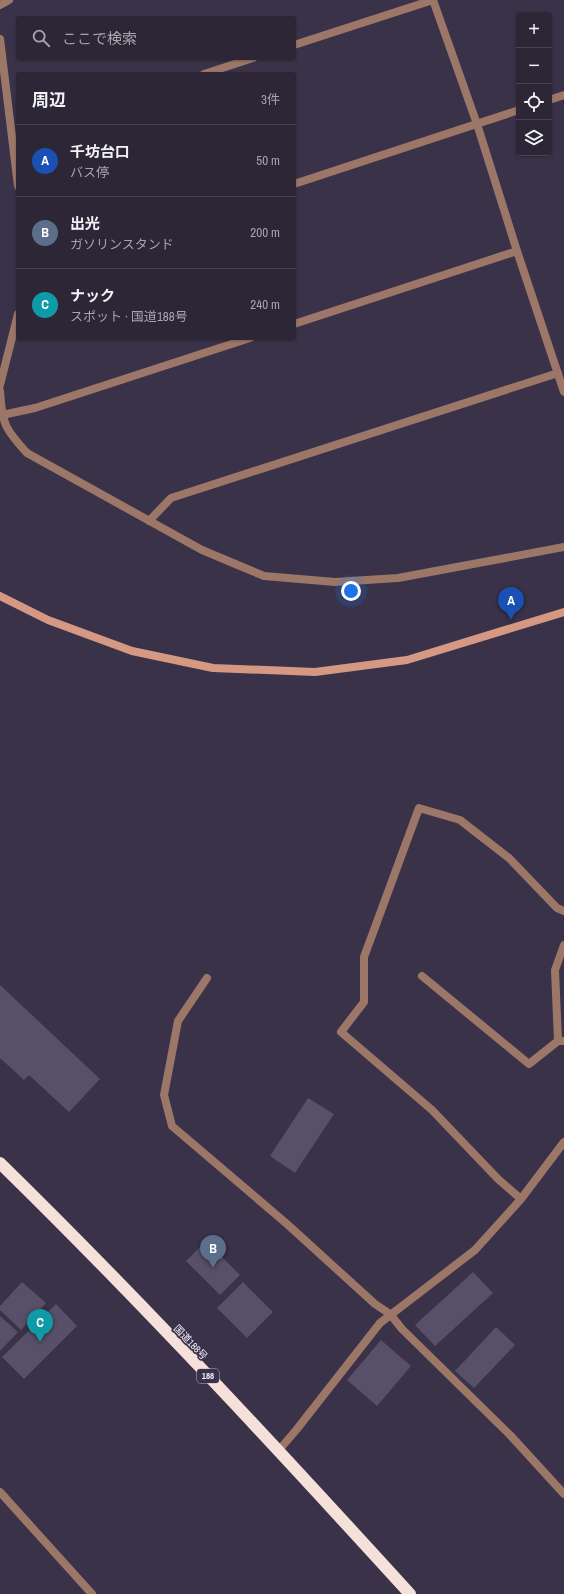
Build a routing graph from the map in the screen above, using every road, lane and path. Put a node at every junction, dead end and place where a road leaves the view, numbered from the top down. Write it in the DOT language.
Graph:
graph roads {
  1 [pos="9,0"];
  2 [pos="433,0"];
  3 [pos="0,5"];
  4 [pos="0,39"];
  5 [pos="296,44"];
  6 [pos="247,60"];
  7 [pos="210,72"];
  8 [pos="564,94"];
  9 [pos="552,99"];
  10 [pos="516,111"];
  11 [pos="477,124"];
  12 [pos="15,132"];
  13 [pos="16,150"];
  14 [pos="296,183"];
  15 [pos="517,251"];
  16 [pos="16,322"];
  17 [pos="296,323"];
  18 [pos="244,340"];
  19 [pos="558,373"];
  20 [pos="0,385"];
  21 [pos="0,391"];
  22 [pos="564,392"];
  23 [pos="2,415"];
  24 [pos="149,521"];
  25 [pos="564,547"];
  26 [pos="0,596"];
  27 [pos="564,612"];
  28 [pos="564,911"];
  29 [pos="564,945"];
  30 [pos="422,976"];
  31 [pos="207,978"];
  32 [pos="561,1041"];
  33 [pos="564,1142"];
  34 [pos="0,1163"];
  35 [pos="521,1199"];
  36 [pos="390,1314"];
  37 [pos="279,1450"];
  38 [pos="0,1492"];
  39 [pos="564,1494"];
  40 [pos="92,1594"];
  41 [pos="410,1594"];
  1 -- 3 [label="street"];
  2 -- 5 [label="street"];
  2 -- 11 [label="street"];
  4 -- 12 [label="street"];
  6 -- 7 [label="street"];
  8 -- 9 [label="street"];
  10 -- 11 [label="street"];
  11 -- 14 [label="street"];
  11 -- 15 [label="street"];
  12 -- 13 [label="street"];
  15 -- 17 [label="street"];
  15 -- 19 [label="street"];
  16 -- 20 [label="street"];
  18 -- 23 [label="street"];
  19 -- 22 [label="street"];
  19 -- 24 [label="street"];
  21 -- 23 [label="street"];
  23 -- 24 [label="street"];
  24 -- 25 [label="street"];
  26 -- 27 [label="street"];
  28 -- 35 [label="street"];
  29 -- 32 [label="street"];
  30 -- 32 [label="street"];
  31 -- 36 [label="street"];
  33 -- 35 [label="street"];
  34 -- 37 [label="highway, 国道188号 / 188"];
  35 -- 36 [label="street"];
  36 -- 37 [label="street"];
  36 -- 39 [label="street"];
  37 -- 41 [label="highway, 国道188号 / 188"];
  38 -- 40 [label="street"];
}
